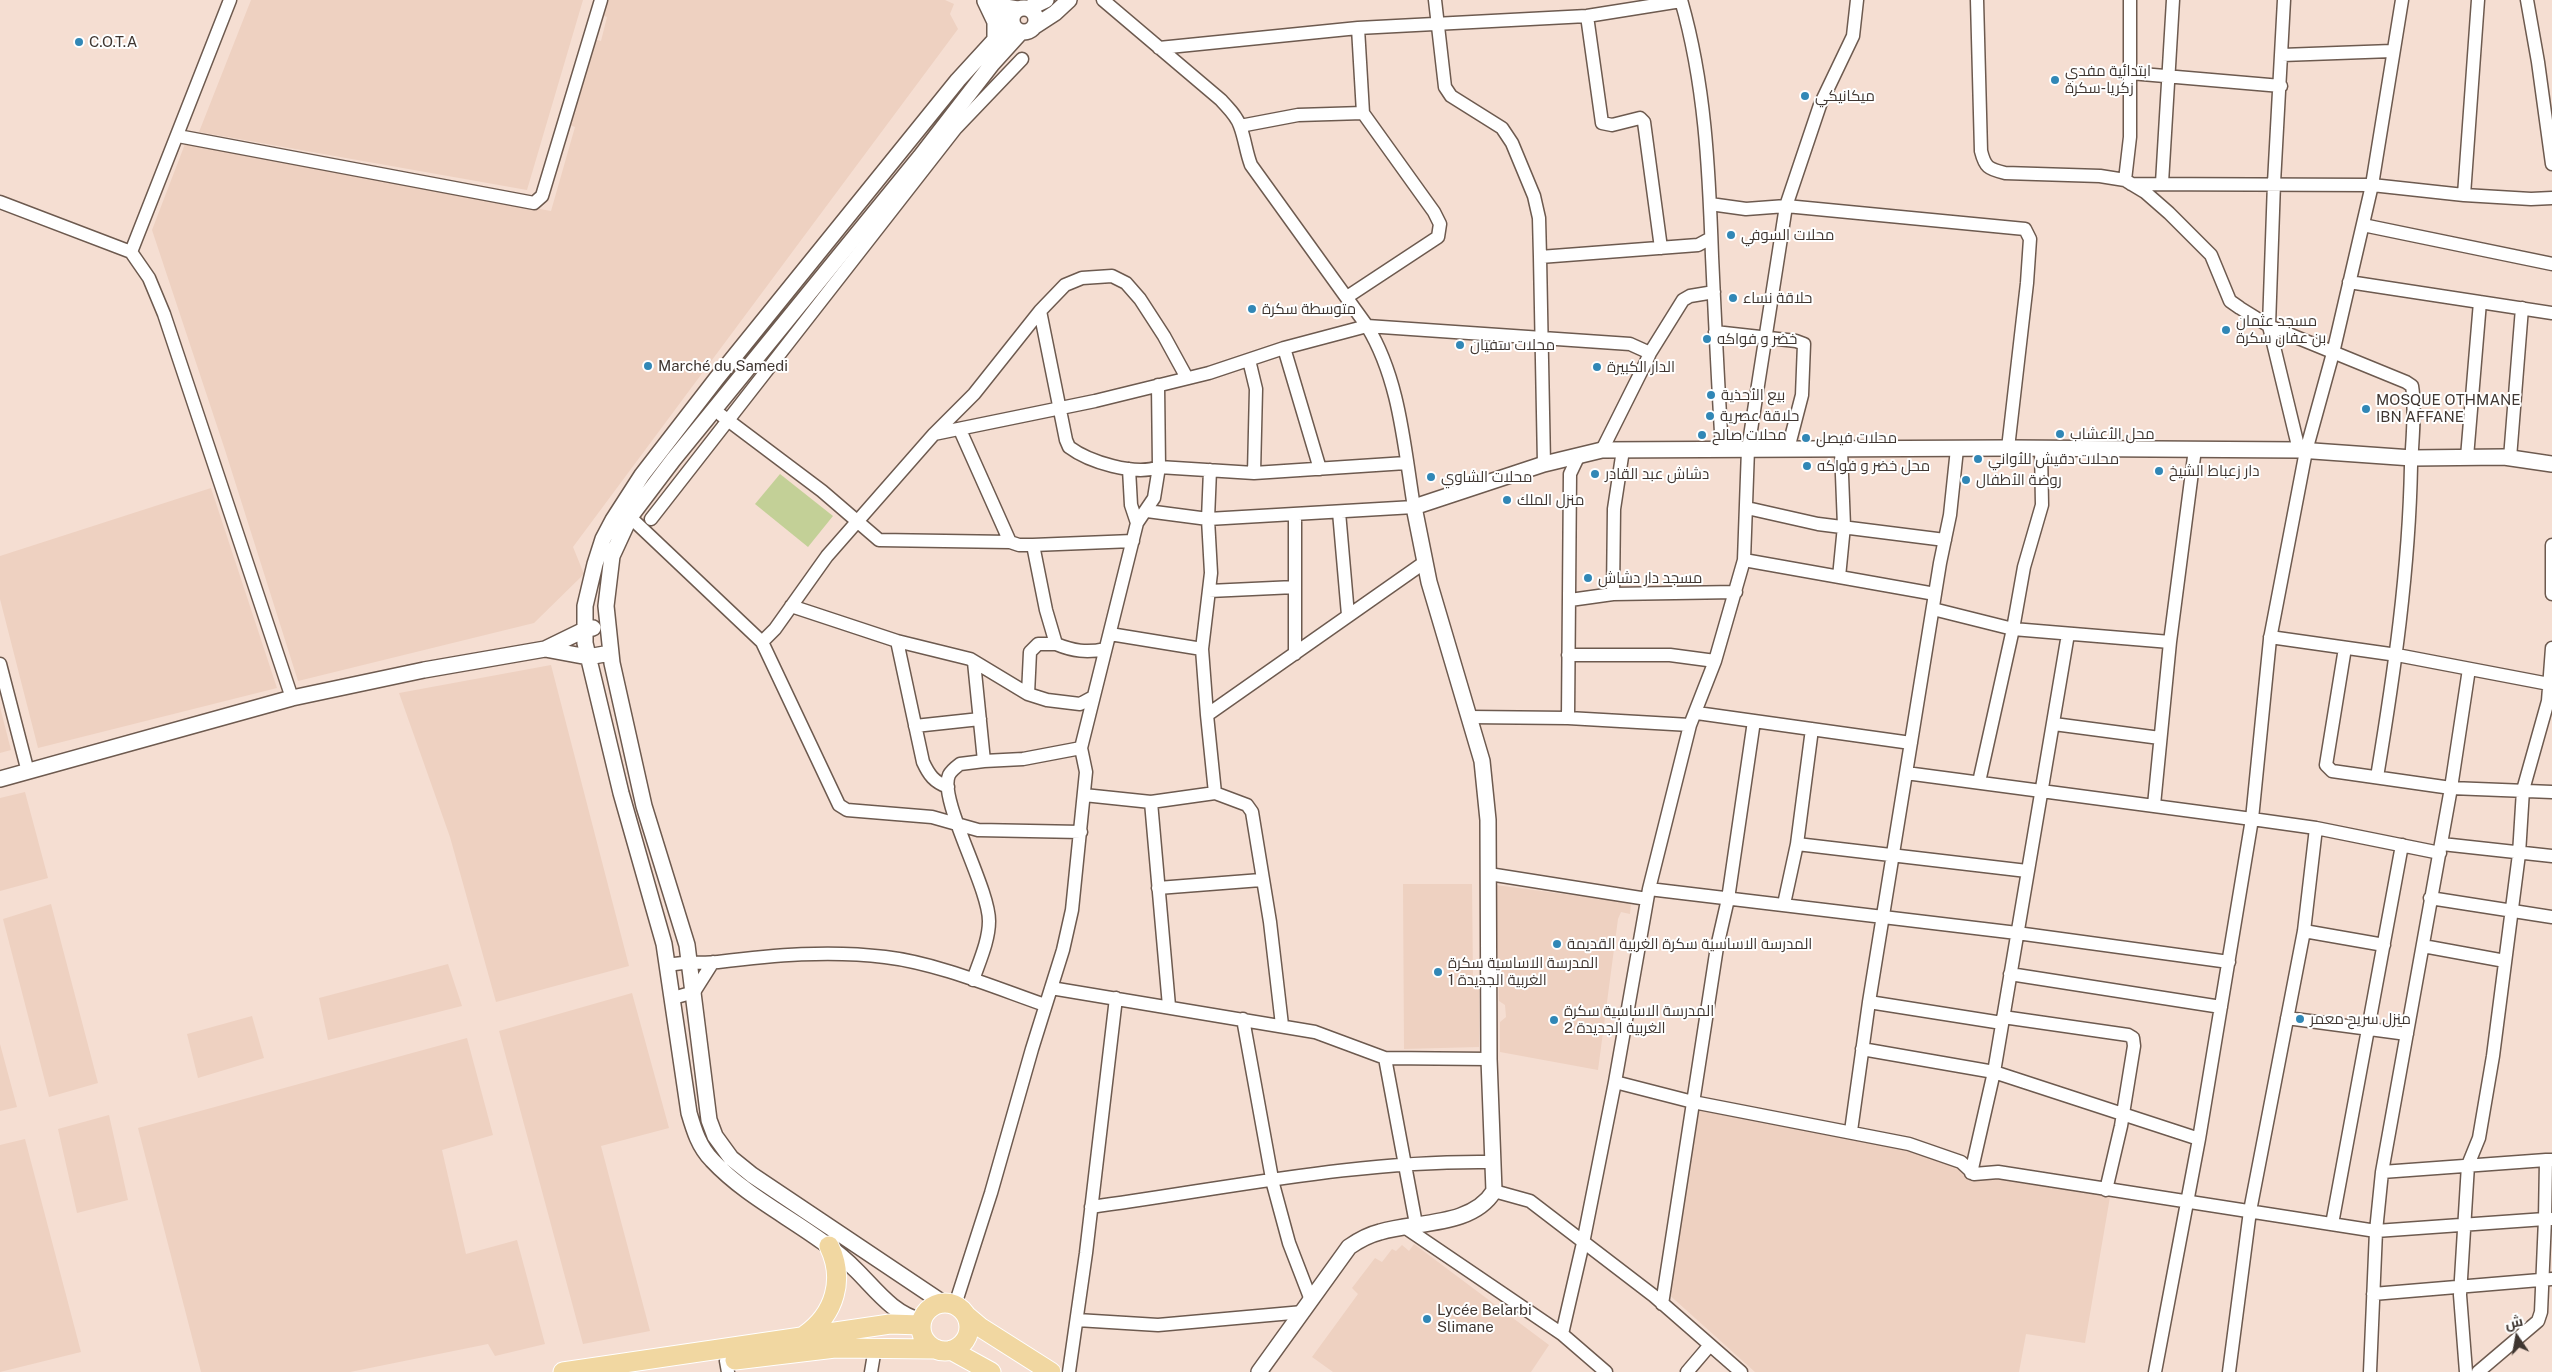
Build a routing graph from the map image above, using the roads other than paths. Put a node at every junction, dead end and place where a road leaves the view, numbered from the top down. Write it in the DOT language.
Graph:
graph roads {
  1 [pos="230,0"];
  2 [pos="601,0"];
  3 [pos="1046,0"];
  4 [pos="1068,0"];
  5 [pos="1103,0"];
  6 [pos="1435,0"];
  7 [pos="1857,0"];
  8 [pos="1977,0"];
  9 [pos="2130,0"];
  10 [pos="2172,0"];
  11 [pos="2284,0"];
  12 [pos="2402,0"];
  13 [pos="2478,0"];
  14 [pos="2527,0"];
  15 [pos="1681,1"];
  16 [pos="987,2"];
  17 [pos="1587,16"];
  18 [pos="1022,19"];
  19 [pos="1437,24"];
  20 [pos="1358,28"];
  21 [pos="995,38"];
  22 [pos="1159,48"];
  23 [pos="2392,51"];
  24 [pos="2282,55"];
  25 [pos="1022,59"];
  26 [pos="2130,73"];
  27 [pos="2167,76"];
  28 [pos="2281,86"];
  29 [pos="1363,113"];
  30 [pos="952,124"];
  31 [pos="1240,126"];
  32 [pos="926,134"];
  33 [pos="178,136"];
  34 [pos="2552,164"];
  35 [pos="2128,182"];
  36 [pos="2162,183"];
  37 [pos="2274,183"];
  38 [pos="2372,185"];
  39 [pos="2464,195"];
  40 [pos="2552,198"];
  41 [pos="0,202"];
  42 [pos="1710,204"];
  43 [pos="1786,206"];
  44 [pos="2362,225"];
  45 [pos="1712,238"];
  46 [pos="1661,248"];
  47 [pos="131,252"];
  48 [pos="1540,257"];
  49 [pos="2552,264"];
  50 [pos="826,269"];
  51 [pos="2349,282"];
  52 [pos="1714,292"];
  53 [pos="1346,297"];
  54 [pos="2480,302"];
  55 [pos="2522,308"];
  56 [pos="1040,311"];
  57 [pos="2552,313"];
  58 [pos="760,326"];
  59 [pos="1368,326"];
  60 [pos="2269,326"];
  61 [pos="1715,332"];
  62 [pos="1541,338"];
  63 [pos="1765,338"];
  64 [pos="779,341"];
  65 [pos="1284,348"];
  66 [pos="2333,352"];
  67 [pos="1650,353"];
  68 [pos="1249,360"];
  69 [pos="1187,378"];
  70 [pos="1158,385"];
  71 [pos="1058,407"];
  72 [pos="713,409"];
  73 [pos="727,420"];
  74 [pos="960,430"];
  75 [pos="934,434"];
  76 [pos="2008,448"];
  77 [pos="2041,448"];
  78 [pos="1748,449"];
  79 [pos="1788,449"];
  80 [pos="1957,449"];
  81 [pos="2195,449"];
  82 [pos="1602,450"];
  83 [pos="1623,450"];
  84 [pos="1722,450"];
  85 [pos="1841,450"];
  86 [pos="2302,451"];
  87 [pos="1579,454"];
  88 [pos="2412,458"];
  89 [pos="2467,458"];
  90 [pos="2510,458"];
  91 [pos="1406,463"];
  92 [pos="1544,464"];
  93 [pos="2552,464"];
  94 [pos="1159,467"];
  95 [pos="1320,468"];
  96 [pos="1129,469"];
  97 [pos="1210,470"];
  98 [pos="1254,473"];
  99 [pos="1414,508"];
  100 [pos="1747,508"];
  101 [pos="1147,511"];
  102 [pos="1339,512"];
  103 [pos="1296,515"];
  104 [pos="630,517"];
  105 [pos="651,519"];
  106 [pos="1208,519"];
  107 [pos="857,521"];
  108 [pos="1137,523"];
  109 [pos="1844,526"];
  110 [pos="1945,540"];
  111 [pos="1133,541"];
  112 [pos="1010,542"];
  113 [pos="1033,545"];
  114 [pos="2552,545"];
  115 [pos="2552,552"];
  116 [pos="1744,560"];
  117 [pos="1425,562"];
  118 [pos="1840,578"];
  119 [pos="1295,587"];
  120 [pos="1209,591"];
  121 [pos="1736,592"];
  122 [pos="1613,594"];
  123 [pos="1935,594"];
  124 [pos="2552,594"];
  125 [pos="1570,600"];
  126 [pos="791,606"];
  127 [pos="1933,609"];
  128 [pos="1348,615"];
  129 [pos="606,626"];
  130 [pos="2013,629"];
  131 [pos="584,630"];
  132 [pos="1110,634"];
  133 [pos="2068,634"];
  134 [pos="2270,637"];
  135 [pos="898,641"];
  136 [pos="762,642"];
  137 [pos="2170,642"];
  138 [pos="1056,644"];
  139 [pos="545,648"];
  140 [pos="2345,648"];
  141 [pos="2552,648"];
  142 [pos="1106,649"];
  143 [pos="1202,649"];
  144 [pos="610,654"];
  145 [pos="1295,654"];
  146 [pos="1568,655"];
  147 [pos="2397,655"];
  148 [pos="588,657"];
  149 [pos="1715,661"];
  150 [pos="974,662"];
  151 [pos="0,664"];
  152 [pos="2468,669"];
  153 [pos="2549,684"];
  154 [pos="1028,694"];
  155 [pos="1093,697"];
  156 [pos="292,698"];
  157 [pos="1697,713"];
  158 [pos="1207,716"];
  159 [pos="1469,717"];
  160 [pos="1568,718"];
  161 [pos="980,719"];
  162 [pos="1754,721"];
  163 [pos="2054,724"];
  164 [pos="1690,725"];
  165 [pos="915,726"];
  166 [pos="1812,729"];
  167 [pos="2160,738"];
  168 [pos="1911,743"];
  169 [pos="1081,748"];
  170 [pos="984,761"];
  171 [pos="28,772"];
  172 [pos="1906,773"];
  173 [pos="2377,777"];
  174 [pos="0,779"];
  175 [pos="1979,782"];
  176 [pos="948,787"];
  177 [pos="2451,788"];
  178 [pos="2042,790"];
  179 [pos="2523,790"];
  180 [pos="2552,792"];
  181 [pos="1215,793"];
  182 [pos="1084,795"];
  183 [pos="1151,802"];
  184 [pos="2154,805"];
  185 [pos="2252,819"];
  186 [pos="959,826"];
  187 [pos="2316,828"];
  188 [pos="1081,832"];
  189 [pos="1797,844"];
  190 [pos="2402,845"];
  191 [pos="2441,848"];
  192 [pos="2519,853"];
  193 [pos="1892,855"];
  194 [pos="2552,856"];
  195 [pos="2027,871"];
  196 [pos="1489,874"];
  197 [pos="1261,880"];
  198 [pos="1158,888"];
  199 [pos="1648,894"];
  200 [pos="2430,898"];
  201 [pos="1728,899"];
  202 [pos="1784,904"];
  203 [pos="2510,909"];
  204 [pos="1883,916"];
  205 [pos="2552,917"];
  206 [pos="2304,931"];
  207 [pos="2017,933"];
  208 [pos="2384,945"];
  209 [pos="2423,946"];
  210 [pos="689,961"];
  211 [pos="2505,961"];
  212 [pos="713,962"];
  213 [pos="2229,962"];
  214 [pos="669,965"];
  215 [pos="2010,974"];
  216 [pos="973,980"];
  217 [pos="1051,988"];
  218 [pos="694,992"];
  219 [pos="673,998"];
  220 [pos="1116,998"];
  221 [pos="1869,1002"];
  222 [pos="1045,1005"];
  223 [pos="1169,1006"];
  224 [pos="2221,1007"];
  225 [pos="2287,1018"];
  226 [pos="1242,1019"];
  227 [pos="2003,1020"];
  228 [pos="1282,1025"];
  229 [pos="2369,1027"];
  230 [pos="2407,1034"];
  231 [pos="1862,1049"];
  232 [pos="1385,1058"];
  233 [pos="1489,1059"];
  234 [pos="1994,1072"];
  235 [pos="1615,1082"];
  236 [pos="1693,1102"];
  237 [pos="2123,1115"];
  238 [pos="1851,1131"];
  239 [pos="2199,1139"];
  240 [pos="2549,1160"];
  241 [pos="1491,1162"];
  242 [pos="1405,1163"];
  243 [pos="2468,1165"];
  244 [pos="2382,1172"];
  245 [pos="1972,1173"];
  246 [pos="1272,1179"];
  247 [pos="2106,1190"];
  248 [pos="1494,1191"];
  249 [pos="2186,1201"];
  250 [pos="1091,1207"];
  251 [pos="2250,1211"];
  252 [pos="2548,1219"];
  253 [pos="2332,1224"];
  254 [pos="2463,1224"];
  255 [pos="1410,1225"];
  256 [pos="2376,1231"];
  257 [pos="1583,1243"];
  258 [pos="829,1246"];
  259 [pos="2548,1280"];
  260 [pos="2460,1289"];
  261 [pos="2373,1294"];
  262 [pos="1662,1304"];
  263 [pos="1307,1306"];
  264 [pos="955,1308"];
  265 [pos="1077,1320"];
  266 [pos="922,1323"];
  267 [pos="1562,1334"];
  268 [pos="805,1335"];
  269 [pos="1710,1345"];
  270 [pos="874,1348"];
  271 [pos="943,1349"];
  272 [pos="727,1366"];
  273 [pos="563,1372"];
  274 [pos="655,1372"];
  275 [pos="871,1372"];
  276 [pos="991,1372"];
  277 [pos="1051,1372"];
  278 [pos="1069,1372"];
  279 [pos="1259,1372"];
  280 [pos="1606,1372"];
  281 [pos="1687,1372"];
  282 [pos="1741,1372"];
  283 [pos="2155,1372"];
  284 [pos="2229,1372"];
  285 [pos="2370,1372"];
  286 [pos="2466,1372"];
  287 [pos="2478,1372"];
  1 -- 33 [label="street"];
  2 -- 33 [label="street"];
  3 -- 18 [label="street"];
  4 -- 18 [label="street"];
  5 -- 22 [label="street"];
  6 -- 19 [label="street"];
  7 -- 43 [label="street"];
  8 -- 35 [label="street"];
  9 -- 26 [label="street"];
  10 -- 27 [label="street"];
  11 -- 24 [label="street"];
  12 -- 23 [label="street"];
  13 -- 39 [label="street"];
  14 -- 34 [label="street"];
  15 -- 17 [label="street"];
  15 -- 42 [label="street"];
  16 -- 18 [label="street"];
  16 -- 21 [label="street"];
  17 -- 19 [label="street"];
  17 -- 46 [label="street"];
  18 -- 21 [label="street"];
  18 -- 30 [label="street"];
  19 -- 20 [label="street"];
  19 -- 48 [label="street"];
  20 -- 22 [label="street"];
  20 -- 29 [label="street"];
  21 -- 32 [label="street"];
  22 -- 31 [label="street"];
  23 -- 24 [label="street"];
  23 -- 38 [label="street"];
  24 -- 28 [label="street"];
  25 -- 30 [label="street"];
  26 -- 27 [label="street"];
  26 -- 35 [label="street"];
  27 -- 28 [label="street"];
  27 -- 36 [label="street"];
  28 -- 37 [label="street"];
  29 -- 31 [label="street"];
  29 -- 53 [label="street"];
  30 -- 32 [label="street"];
  30 -- 50 [label="street"];
  31 -- 53 [label="street"];
  32 -- 50 [label="street"];
  33 -- 47 [label="street"];
  35 -- 36 [label="street"];
  35 -- 60 [label="street"];
  36 -- 37 [label="street"];
  37 -- 38 [label="street"];
  37 -- 60 [label="street"];
  38 -- 39 [label="street"];
  38 -- 44 [label="street"];
  39 -- 40 [label="street"];
  41 -- 47 [label="street"];
  42 -- 43 [label="street"];
  42 -- 45 [label="street"];
  43 -- 63 [label="street"];
  43 -- 76 [label="street"];
  44 -- 49 [label="street"];
  44 -- 51 [label="street"];
  45 -- 46 [label="street"];
  45 -- 52 [label="street"];
  46 -- 48 [label="street"];
  47 -- 156 [label="street"];
  48 -- 62 [label="street"];
  50 -- 58 [label="street"];
  50 -- 64 [label="street"];
  51 -- 54 [label="street"];
  51 -- 66 [label="street"];
  52 -- 61 [label="street"];
  52 -- 67 [label="street"];
  53 -- 59 [label="street"];
  54 -- 55 [label="street"];
  54 -- 89 [label="street"];
  55 -- 57 [label="street"];
  55 -- 90 [label="street"];
  56 -- 69 [label="street"];
  56 -- 71 [label="street"];
  56 -- 75 [label="street"];
  58 -- 64 [label="street"];
  58 -- 131 [label="street"];
  59 -- 62 [label="street"];
  59 -- 65 [label="street"];
  59 -- 91 [label="street"];
  60 -- 66 [label="street"];
  60 -- 86 [label="street"];
  61 -- 63 [label="street"];
  61 -- 84 [label="street"];
  62 -- 67 [label="street"];
  62 -- 92 [label="street"];
  63 -- 78 [label="street"];
  63 -- 79 [label="street"];
  64 -- 72 [label="street"];
  64 -- 73 [label="street"];
  65 -- 68 [label="street"];
  65 -- 95 [label="street"];
  66 -- 86 [label="street"];
  66 -- 88 [label="street"];
  67 -- 82 [label="street"];
  68 -- 69 [label="street"];
  68 -- 98 [label="street"];
  69 -- 70 [label="street"];
  70 -- 71 [label="street"];
  70 -- 94 [label="street"];
  71 -- 74 [label="street"];
  71 -- 96 [label="street"];
  72 -- 73 [label="street"];
  72 -- 104 [label="street"];
  73 -- 105 [label="street"];
  73 -- 107 [label="street"];
  74 -- 75 [label="street"];
  74 -- 112 [label="street"];
  75 -- 107 [label="street"];
  76 -- 77 [label="street"];
  76 -- 80 [label="street"];
  77 -- 81 [label="street"];
  77 -- 130 [label="street"];
  78 -- 79 [label="street"];
  78 -- 84 [label="street"];
  78 -- 100 [label="street"];
  79 -- 85 [label="street"];
  80 -- 85 [label="street"];
  80 -- 110 [label="street"];
  81 -- 86 [label="street"];
  81 -- 137 [label="street"];
  82 -- 83 [label="street"];
  82 -- 87 [label="street"];
  83 -- 84 [label="street"];
  83 -- 122 [label="street"];
  85 -- 109 [label="street"];
  86 -- 88 [label="street"];
  86 -- 134 [label="street"];
  87 -- 92 [label="street"];
  87 -- 125 [label="street"];
  88 -- 89 [label="street"];
  88 -- 147 [label="street"];
  89 -- 90 [label="street"];
  90 -- 93 [label="street"];
  91 -- 95 [label="street"];
  91 -- 99 [label="street"];
  92 -- 99 [label="street"];
  94 -- 96 [label="street"];
  94 -- 97 [label="street"];
  94 -- 101 [label="street"];
  95 -- 98 [label="street"];
  96 -- 108 [label="street"];
  97 -- 98 [label="street"];
  97 -- 106 [label="street"];
  99 -- 102 [label="street"];
  99 -- 117 [label="street"];
  100 -- 109 [label="street"];
  100 -- 116 [label="street"];
  101 -- 106 [label="street"];
  101 -- 108 [label="street"];
  102 -- 103 [label="street"];
  102 -- 128 [label="street"];
  103 -- 106 [label="street"];
  103 -- 119 [label="street"];
  104 -- 129 [label="street"];
  104 -- 136 [label="street"];
  106 -- 120 [label="street"];
  107 -- 112 [label="street"];
  107 -- 126 [label="street"];
  108 -- 111 [label="street"];
  109 -- 110 [label="street"];
  109 -- 118 [label="street"];
  110 -- 123 [label="street"];
  111 -- 113 [label="street"];
  111 -- 132 [label="street"];
  112 -- 113 [label="street"];
  113 -- 138 [label="street"];
  114 -- 115 [label="street"];
  115 -- 124 [label="street"];
  116 -- 118 [label="street"];
  116 -- 121 [label="street"];
  117 -- 128 [label="street"];
  117 -- 159 [label="street"];
  118 -- 123 [label="street"];
  119 -- 120 [label="street"];
  119 -- 145 [label="street"];
  120 -- 143 [label="street"];
  121 -- 122 [label="street"];
  121 -- 149 [label="street"];
  122 -- 125 [label="street"];
  123 -- 127 [label="street"];
  125 -- 146 [label="street"];
  126 -- 135 [label="street"];
  126 -- 136 [label="street"];
  127 -- 130 [label="street"];
  127 -- 168 [label="street"];
  128 -- 145 [label="street"];
  129 -- 131 [label="street"];
  129 -- 144 [label="street"];
  130 -- 133 [label="street"];
  130 -- 175 [label="street"];
  131 -- 139 [label="street"];
  131 -- 148 [label="street"];
  132 -- 142 [label="street"];
  132 -- 143 [label="street"];
  133 -- 137 [label="street"];
  133 -- 163 [label="street"];
  134 -- 140 [label="street"];
  134 -- 185 [label="street"];
  135 -- 150 [label="street"];
  135 -- 165 [label="street"];
  136 -- 186 [label="street"];
  137 -- 167 [label="street"];
  138 -- 142 [label="street"];
  138 -- 154 [label="street"];
  139 -- 148 [label="street"];
  139 -- 156 [label="street"];
  140 -- 147 [label="street"];
  140 -- 173 [label="street"];
  141 -- 153 [label="street"];
  142 -- 155 [label="street"];
  143 -- 158 [label="street"];
  144 -- 148 [label="street"];
  144 -- 210 [label="street"];
  145 -- 158 [label="street"];
  146 -- 149 [label="street"];
  146 -- 160 [label="street"];
  147 -- 152 [label="street"];
  147 -- 173 [label="street"];
  148 -- 214 [label="street"];
  149 -- 157 [label="street"];
  150 -- 154 [label="street"];
  150 -- 161 [label="street"];
  151 -- 171 [label="street"];
  152 -- 153 [label="street"];
  152 -- 177 [label="street"];
  153 -- 179 [label="street"];
  154 -- 155 [label="street"];
  155 -- 169 [label="street"];
  156 -- 171 [label="street"];
  157 -- 162 [label="street"];
  157 -- 164 [label="street"];
  158 -- 181 [label="street"];
  159 -- 160 [label="street"];
  159 -- 196 [label="street"];
  160 -- 164 [label="street"];
  161 -- 165 [label="street"];
  161 -- 170 [label="street"];
  162 -- 166 [label="street"];
  162 -- 201 [label="street"];
  163 -- 167 [label="street"];
  163 -- 178 [label="street"];
  164 -- 199 [label="street"];
  165 -- 176 [label="street"];
  166 -- 168 [label="street"];
  166 -- 189 [label="street"];
  167 -- 184 [label="street"];
  168 -- 172 [label="street"];
  169 -- 170 [label="street"];
  169 -- 182 [label="street"];
  170 -- 176 [label="street"];
  171 -- 174 [label="street"];
  172 -- 175 [label="street"];
  172 -- 193 [label="street"];
  173 -- 177 [label="street"];
  175 -- 178 [label="street"];
  176 -- 186 [label="street"];
  177 -- 179 [label="street"];
  177 -- 191 [label="street"];
  178 -- 184 [label="street"];
  178 -- 195 [label="street"];
  179 -- 180 [label="street"];
  179 -- 192 [label="street"];
  181 -- 183 [label="street"];
  181 -- 197 [label="street"];
  182 -- 183 [label="street"];
  182 -- 188 [label="street"];
  183 -- 198 [label="street"];
  184 -- 185 [label="street"];
  185 -- 187 [label="street"];
  185 -- 213 [label="street"];
  186 -- 188 [label="street"];
  186 -- 216 [label="street"];
  187 -- 190 [label="street"];
  187 -- 206 [label="street"];
  188 -- 217 [label="street"];
  189 -- 193 [label="street"];
  189 -- 202 [label="street"];
  190 -- 191 [label="street"];
  190 -- 208 [label="street"];
  191 -- 192 [label="street"];
  191 -- 200 [label="street"];
  192 -- 194 [label="street"];
  192 -- 203 [label="street"];
  193 -- 195 [label="street"];
  193 -- 204 [label="street"];
  195 -- 207 [label="street"];
  196 -- 199 [label="street"];
  196 -- 233 [label="street"];
  197 -- 198 [label="street"];
  197 -- 228 [label="street"];
  198 -- 223 [label="street"];
  199 -- 201 [label="street"];
  199 -- 235 [label="street"];
  200 -- 203 [label="street"];
  200 -- 209 [label="street"];
  201 -- 202 [label="street"];
  201 -- 236 [label="street"];
  202 -- 204 [label="street"];
  203 -- 205 [label="street"];
  203 -- 211 [label="street"];
  204 -- 207 [label="street"];
  204 -- 221 [label="street"];
  206 -- 208 [label="street"];
  206 -- 225 [label="street"];
  207 -- 213 [label="street"];
  207 -- 215 [label="street"];
  208 -- 229 [label="street"];
  209 -- 211 [label="street"];
  209 -- 230 [label="street"];
  210 -- 212 [label="street"];
  210 -- 214 [label="street"];
  210 -- 218 [label="street"];
  211 -- 243 [label="street"];
  212 -- 216 [label="street"];
  212 -- 218 [label="street"];
  213 -- 224 [label="street"];
  214 -- 219 [label="street"];
  215 -- 224 [label="street"];
  215 -- 227 [label="street"];
  216 -- 222 [label="street"];
  217 -- 220 [label="street"];
  217 -- 222 [label="street"];
  218 -- 219 [label="street"];
  218 -- 264 [label="street"];
  219 -- 258 [label="street"];
  220 -- 223 [label="street"];
  220 -- 250 [label="street"];
  221 -- 227 [label="street"];
  221 -- 231 [label="street"];
  222 -- 264 [label="street"];
  223 -- 226 [label="street"];
  224 -- 239 [label="street"];
  225 -- 229 [label="street"];
  225 -- 251 [label="street"];
  226 -- 228 [label="street"];
  226 -- 246 [label="street"];
  227 -- 234 [label="street"];
  227 -- 237 [label="street"];
  228 -- 232 [label="street"];
  229 -- 230 [label="street"];
  229 -- 253 [label="street"];
  230 -- 244 [label="street"];
  231 -- 234 [label="street"];
  231 -- 238 [label="street"];
  232 -- 233 [label="street"];
  232 -- 242 [label="street"];
  233 -- 241 [label="street"];
  234 -- 237 [label="street"];
  234 -- 245 [label="street"];
  235 -- 236 [label="street"];
  235 -- 257 [label="street"];
  236 -- 238 [label="street"];
  236 -- 262 [label="street"];
  237 -- 239 [label="street"];
  237 -- 247 [label="street"];
  238 -- 245 [label="street"];
  239 -- 249 [label="street"];
  240 -- 243 [label="street"];
  240 -- 252 [label="street"];
  241 -- 242 [label="street"];
  241 -- 248 [label="street"];
  242 -- 246 [label="street"];
  242 -- 255 [label="street"];
  243 -- 244 [label="street"];
  243 -- 254 [label="street"];
  244 -- 256 [label="street"];
  245 -- 247 [label="street"];
  246 -- 250 [label="street"];
  246 -- 263 [label="street"];
  247 -- 249 [label="street"];
  248 -- 255 [label="street"];
  248 -- 257 [label="street"];
  249 -- 251 [label="street"];
  249 -- 283 [label="street"];
  250 -- 265 [label="street"];
  251 -- 253 [label="street"];
  251 -- 284 [label="street"];
  252 -- 254 [label="street"];
  252 -- 259 [label="street"];
  253 -- 256 [label="street"];
  254 -- 256 [label="street"];
  254 -- 260 [label="street"];
  255 -- 263 [label="street"];
  255 -- 267 [label="street"];
  256 -- 261 [label="street"];
  257 -- 262 [label="street"];
  257 -- 267 [label="street"];
  258 -- 266 [label="street"];
  258 -- 268 [label="main road"];
  259 -- 260 [label="street"];
  259 -- 287 [label="street"];
  260 -- 261 [label="street"];
  260 -- 286 [label="street"];
  261 -- 285 [label="street"];
  262 -- 269 [label="street"];
  263 -- 265 [label="street"];
  263 -- 279 [label="street"];
  264 -- 266 [label="main road"];
  264 -- 271 [label="main road"];
  264 -- 277 [label="main road"];
  265 -- 278 [label="street"];
  266 -- 268 [label="main road"];
  266 -- 271 [label="main road"];
  267 -- 280 [label="street"];
  268 -- 273 [label="main road"];
  269 -- 281 [label="street"];
  269 -- 282 [label="street"];
  270 -- 271 [label="main road"];
  270 -- 272 [label="main road"];
  270 -- 275 [label="street"];
  271 -- 276 [label="main road"];
  272 -- 274 [label="main road"];
}
